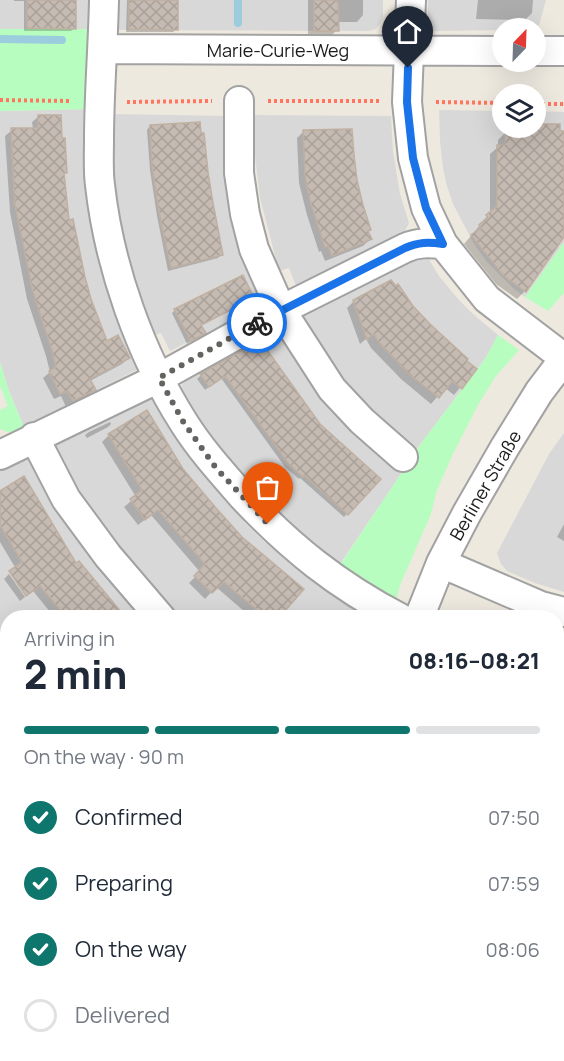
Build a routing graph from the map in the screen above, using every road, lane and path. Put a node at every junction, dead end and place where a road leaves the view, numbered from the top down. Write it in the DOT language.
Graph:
graph roads {
  1 [pos="104,0"];
  2 [pos="411,0"];
  3 [pos="103,49"];
  4 [pos="409,51"];
  5 [pos="492,51"];
  6 [pos="546,51"];
  7 [pos="564,51"];
  8 [pos="239,101"];
  9 [pos="546,104"];
  10 [pos="564,104"];
  11 [pos="443,244"];
  12 [pos="281,310"];
  13 [pos="564,358"];
  14 [pos="159,378"];
  15 [pos="34,437"];
  16 [pos="0,455"];
  17 [pos="403,457"];
  18 [pos="441,563"];
  19 [pos="154,610"];
  20 [pos="386,610"];
  21 [pos="421,610"];
  22 [pos="557,610"];
  1 -- 3 [label="street"];
  2 -- 4 [label="street"];
  3 -- 4 [label="street, Marie-Curie-Weg"];
  3 -- 14 [label="street"];
  4 -- 5 [label="street, Marie-Curie-Weg"];
  4 -- 11 [label="street"];
  6 -- 7 [label="street"];
  8 -- 12 [label="street"];
  9 -- 10 [label="path"];
  11 -- 12 [label="street"];
  11 -- 13 [label="street"];
  12 -- 14 [label="street"];
  12 -- 17 [label="street"];
  13 -- 18 [label="street, Berliner Straße"];
  14 -- 15 [label="street"];
  14 -- 20 [label="street"];
  15 -- 16 [label="street"];
  15 -- 19 [label="street"];
  18 -- 21 [label="street, Berliner Straße"];
  18 -- 22 [label="street"];
}
